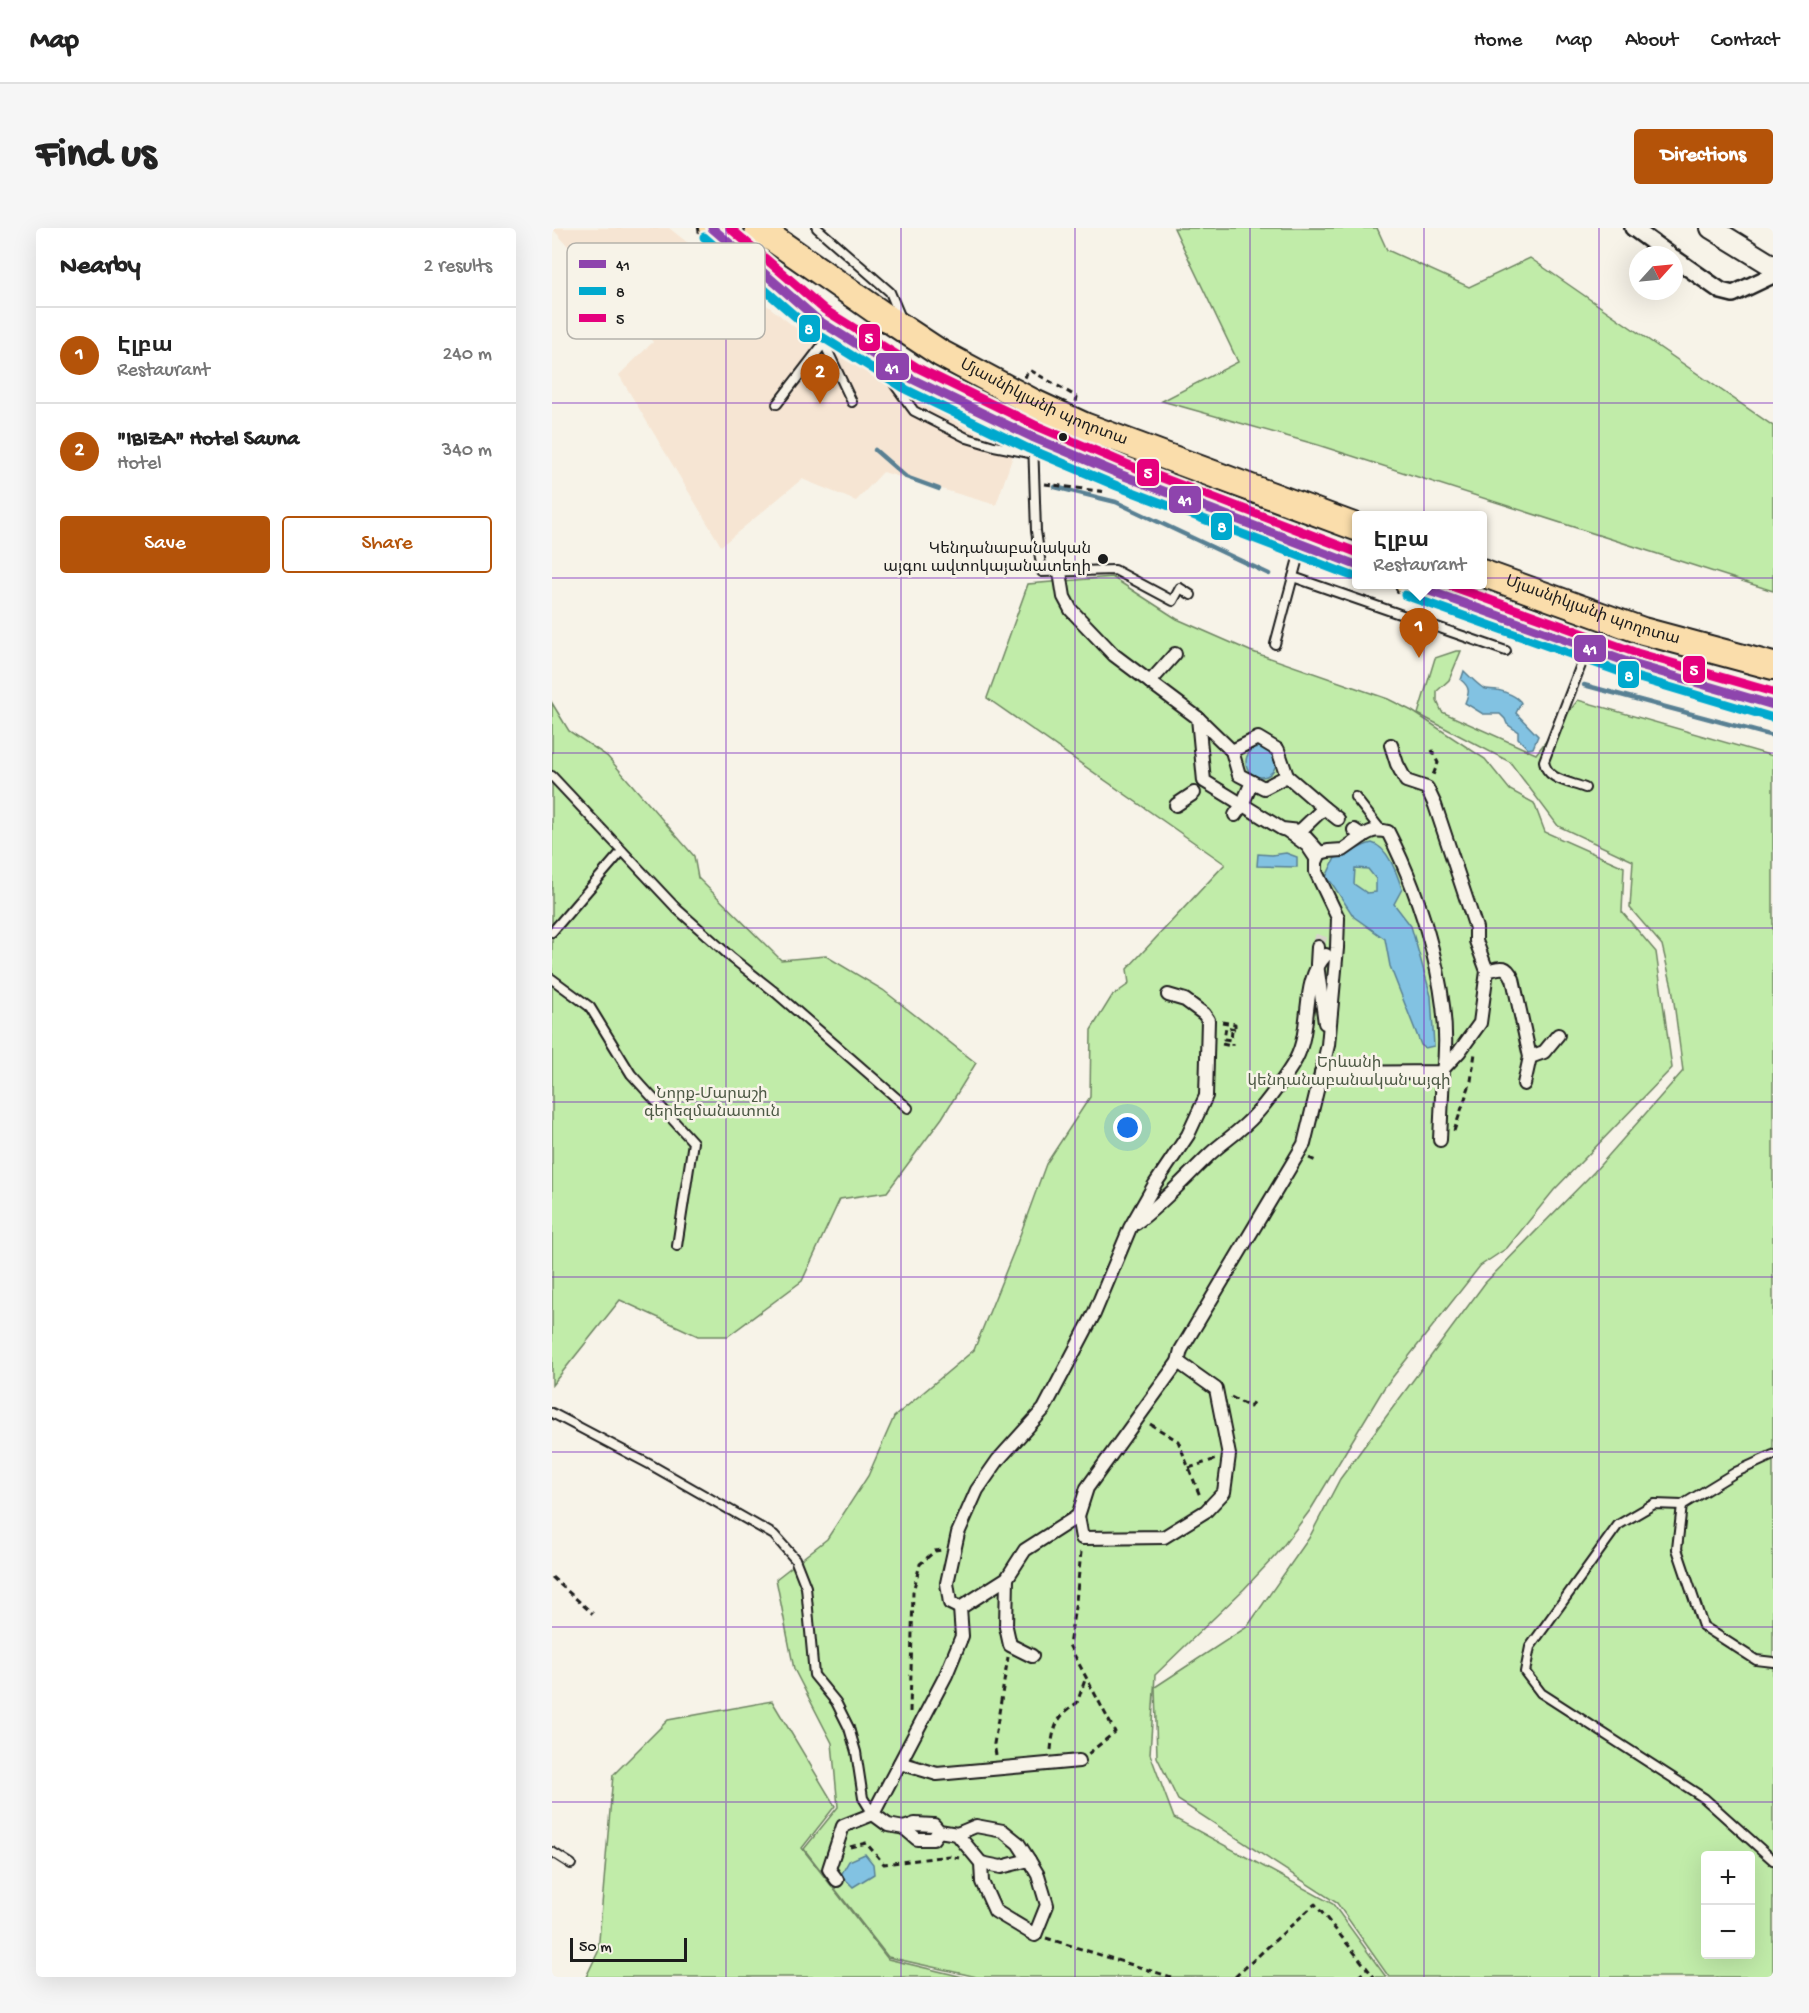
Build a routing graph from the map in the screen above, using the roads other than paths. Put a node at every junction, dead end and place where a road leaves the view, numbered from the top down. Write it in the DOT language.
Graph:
graph roads {
  1 [pos="712,228"];
  2 [pos="758,228"];
  3 [pos="817,228"];
  4 [pos="1633,228"];
  5 [pos="1711,228"];
  6 [pos="728,243"];
  7 [pos="1658,246"];
  8 [pos="1683,264"];
  9 [pos="1773,266"];
  10 [pos="1773,275"];
  11 [pos="765,278"];
  12 [pos="907,330"];
  13 [pos="821,331"];
  14 [pos="852,402"];
  15 [pos="777,404"];
  16 [pos="1033,445"];
  17 [pos="1352,526"];
  18 [pos="1301,545"];
  19 [pos="1352,564"];
  20 [pos="1060,572"];
  21 [pos="1487,575"];
  22 [pos="1293,577"];
  23 [pos="1421,589"];
  24 [pos="1191,595"];
  25 [pos="1275,644"];
  26 [pos="1588,648"];
  27 [pos="1506,651"];
  28 [pos="1175,654"];
  29 [pos="1773,666"];
  30 [pos="1150,682"];
  31 [pos="1773,705"];
  32 [pos="1198,718"];
  33 [pos="1391,745"];
  34 [pos="1232,751"];
  35 [pos="552,776"];
  36 [pos="1287,776"];
  37 [pos="1204,782"];
  38 [pos="1252,782"];
  39 [pos="1586,788"];
  40 [pos="1355,797"];
  41 [pos="1176,805"];
  42 [pos="1324,808"];
  43 [pos="1239,810"];
  44 [pos="1338,819"];
  45 [pos="1282,829"];
  46 [pos="1380,830"];
  47 [pos="1302,834"];
  48 [pos="622,851"];
  49 [pos="1318,858"];
  50 [pos="552,932"];
  51 [pos="1322,951"];
  52 [pos="1317,964"];
  53 [pos="1486,971"];
  54 [pos="552,979"];
  55 [pos="1168,995"];
  56 [pos="1558,1035"];
  57 [pos="1328,1045"];
  58 [pos="1530,1057"];
  59 [pos="1443,1071"];
  60 [pos="1321,1073"];
  61 [pos="1524,1084"];
  62 [pos="908,1108"];
  63 [pos="1440,1140"];
  64 [pos="1130,1228"];
  65 [pos="677,1246"];
  66 [pos="1178,1362"];
  67 [pos="552,1413"];
  68 [pos="1773,1455"];
  69 [pos="1682,1505"];
  70 [pos="1078,1516"];
  71 [pos="1007,1578"];
  72 [pos="960,1608"];
  73 [pos="1032,1656"];
  74 [pos="1773,1662"];
  75 [pos="1079,1761"];
  76 [pos="900,1763"];
  77 [pos="873,1814"];
  78 [pos="957,1834"];
  79 [pos="552,1852"];
  80 [pos="1029,1860"];
  81 [pos="1773,1860"];
  82 [pos="981,1863"];
  83 [pos="571,1864"];
  84 [pos="837,1880"];
  1 -- 6 [label="highway, Մյասնիկյանի պողոտա"];
  2 -- 12 [label="highway, Մյասնիկյանի պողոտա"];
  3 -- 12 [label="lane"];
  4 -- 7 [label="street"];
  5 -- 9 [label="street"];
  8 -- 10 [label="street"];
  11 -- 13 [label="highway, Մյասնիկյանի պողոտա"];
  12 -- 17 [label="highway, Մյասնիկյանի պողոտա"];
  13 -- 14 [label="lane"];
  13 -- 15 [label="lane"];
  13 -- 16 [label="highway, Մյասնիկյանի պողոտա"];
  16 -- 18 [label="highway, Մյասնիկյանի պողոտա"];
  16 -- 20 [label="lane"];
  18 -- 19 [label="highway, Մյասնիկյանի պողոտա"];
  18 -- 22 [label="lane"];
  20 -- 24 [label="lane"];
  20 -- 30 [label="street"];
  21 -- 29 [label="highway, Մյասնիկյանի պողոտա"];
  22 -- 25 [label="lane"];
  22 -- 27 [label="lane"];
  23 -- 26 [label="highway"];
  26 -- 31 [label="highway"];
  26 -- 39 [label="lane"];
  28 -- 30 [label="street"];
  30 -- 32 [label="street"];
  32 -- 34 [label="street"];
  32 -- 37 [label="street"];
  33 -- 53 [label="street"];
  34 -- 36 [label="street"];
  34 -- 38 [label="street"];
  35 -- 48 [label="lane"];
  36 -- 38 [label="street"];
  36 -- 42 [label="street"];
  37 -- 41 [label="street"];
  37 -- 43 [label="street"];
  38 -- 43 [label="street"];
  40 -- 46 [label="lane"];
  42 -- 44 [label="street"];
  42 -- 47 [label="street"];
  43 -- 45 [label="street"];
  45 -- 47 [label="street"];
  45 -- 49 [label="lane"];
  46 -- 49 [label="street"];
  46 -- 59 [label="street"];
  47 -- 49 [label="street"];
  48 -- 50 [label="lane"];
  48 -- 62 [label="lane"];
  49 -- 57 [label="street"];
  51 -- 52 [label="street"];
  52 -- 57 [label="street"];
  52 -- 64 [label="street"];
  53 -- 58 [label="street"];
  53 -- 59 [label="street"];
  54 -- 65 [label="lane"];
  55 -- 64 [label="street"];
  56 -- 58 [label="street"];
  57 -- 60 [label="street"];
  58 -- 61 [label="street"];
  59 -- 60 [label="street"];
  59 -- 63 [label="street"];
  60 -- 66 [label="street"];
  64 -- 72 [label="street"];
  66 -- 70 [label="street"];
  66 -- 70 [label="street"];
  67 -- 77 [label="lane"];
  68 -- 69 [label="lane"];
  69 -- 74 [label="lane"];
  69 -- 81 [label="lane"];
  70 -- 71 [label="street"];
  71 -- 72 [label="street"];
  71 -- 73 [label="street"];
  72 -- 76 [label="street"];
  75 -- 76 [label="street"];
  76 -- 77 [label="street"];
  77 -- 78 [label="street"];
  77 -- 84 [label="street"];
  78 -- 80 [label="street"];
  78 -- 82 [label="street"];
  79 -- 83 [label="lane"];
  80 -- 82 [label="street"];
  80 -- 82 [label="street"];
}
